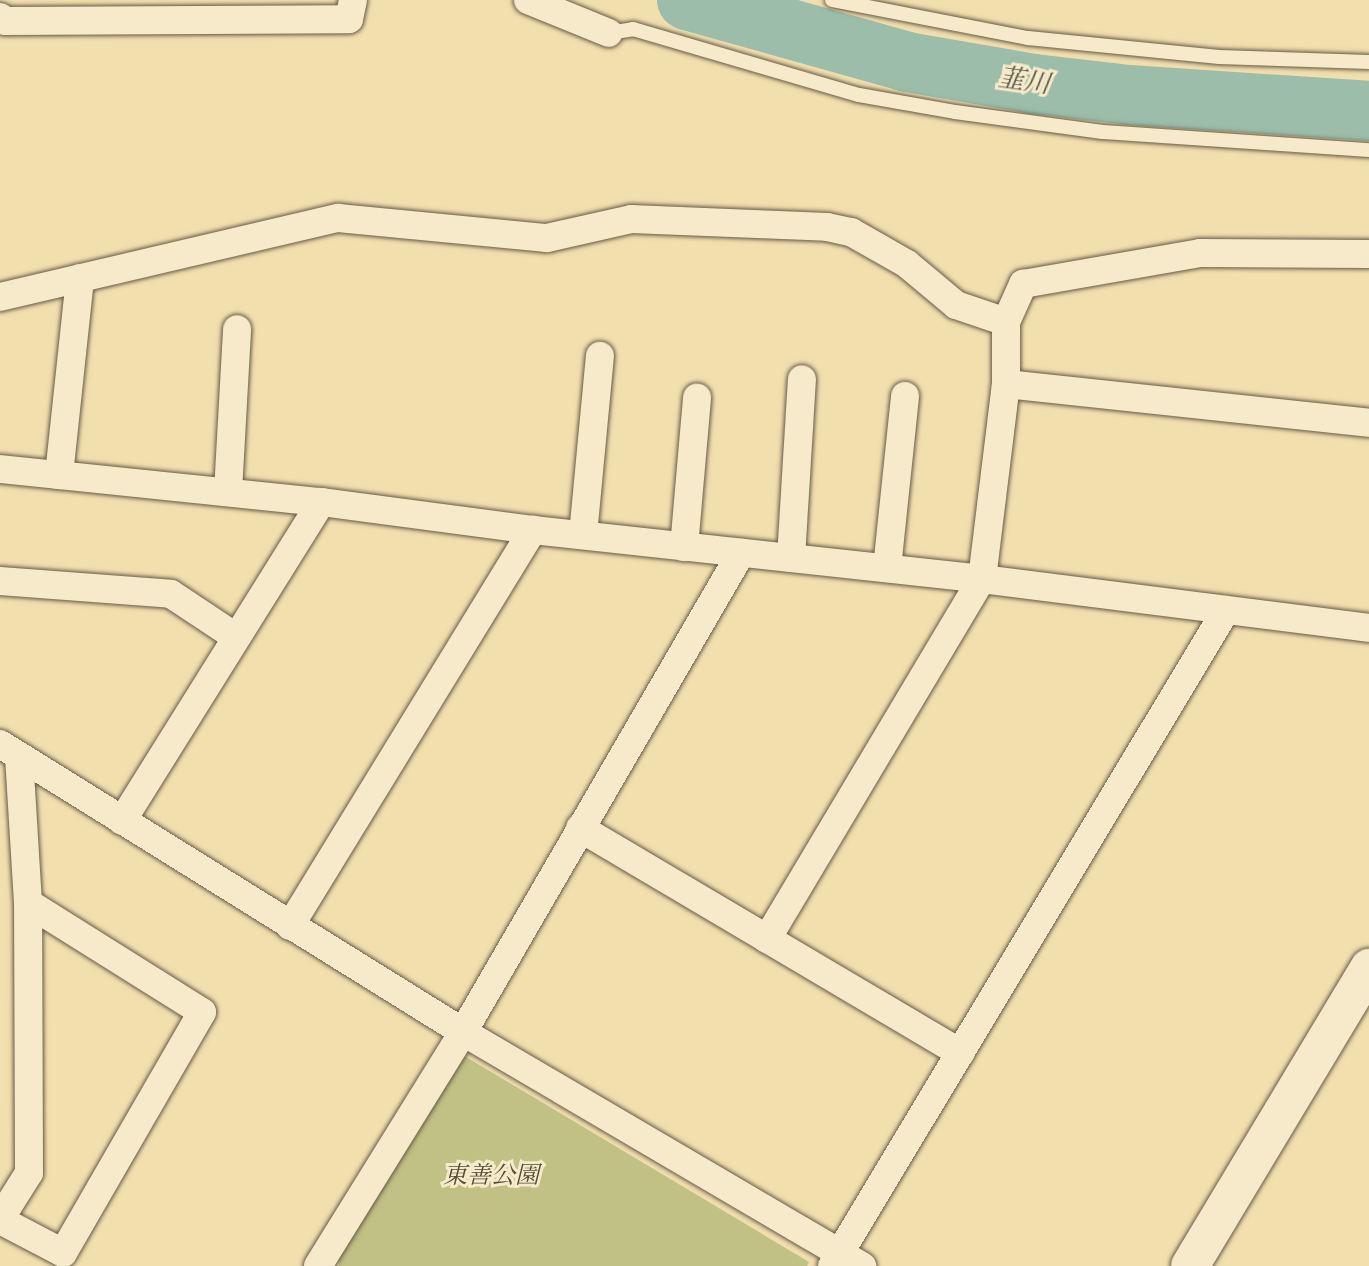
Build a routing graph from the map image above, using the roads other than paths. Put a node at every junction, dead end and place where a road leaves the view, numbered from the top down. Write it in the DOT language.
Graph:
graph roads {
  1 [pos="353,0"];
  2 [pos="528,0"];
  3 [pos="832,0"];
  4 [pos="131,10"];
  5 [pos="0,17"];
  6 [pos="609,33"];
  7 [pos="1369,62"];
  8 [pos="1369,150"];
  9 [pos="1369,254"];
  10 [pos="80,278"];
  11 [pos="0,297"];
  12 [pos="1006,322"];
  13 [pos="237,329"];
  14 [pos="600,356"];
  15 [pos="802,379"];
  16 [pos="1006,384"];
  17 [pos="905,396"];
  18 [pos="697,398"];
  19 [pos="1369,423"];
  20 [pos="0,469"];
  21 [pos="59,475"];
  22 [pos="228,492"];
  23 [pos="321,502"];
  24 [pos="533,530"];
  25 [pos="583,535"];
  26 [pos="684,547"];
  27 [pos="741,553"];
  28 [pos="791,558"];
  29 [pos="887,568"];
  30 [pos="982,579"];
  31 [pos="0,581"];
  32 [pos="1226,610"];
  33 [pos="1369,628"];
  34 [pos="236,637"];
  35 [pos="10,750"];
  36 [pos="122,821"];
  37 [pos="580,828"];
  38 [pos="11,841"];
  39 [pos="28,903"];
  40 [pos="290,926"];
  41 [pos="767,939"];
  42 [pos="1369,968"];
  43 [pos="463,1032"];
  44 [pos="960,1053"];
  45 [pos="0,1220"];
  46 [pos="845,1262"];
  47 [pos="318,1266"];
  48 [pos="1190,1266"];
  1 -- 4 [label="street"];
  2 -- 6 [label="street"];
  3 -- 7 [label="lane"];
  4 -- 5 [label="street"];
  6 -- 8 [label="lane"];
  9 -- 12 [label="street"];
  10 -- 11 [label="street"];
  10 -- 12 [label="street"];
  10 -- 21 [label="street"];
  12 -- 16 [label="street"];
  13 -- 22 [label="street"];
  14 -- 25 [label="street"];
  15 -- 28 [label="street"];
  16 -- 19 [label="street"];
  16 -- 30 [label="street"];
  17 -- 29 [label="street"];
  18 -- 26 [label="street"];
  20 -- 21 [label="street"];
  21 -- 22 [label="street"];
  22 -- 23 [label="street"];
  23 -- 24 [label="street"];
  23 -- 34 [label="street"];
  24 -- 25 [label="street"];
  24 -- 40 [label="street"];
  25 -- 26 [label="street"];
  26 -- 27 [label="street"];
  27 -- 28 [label="street"];
  27 -- 37 [label="street"];
  28 -- 29 [label="street"];
  29 -- 30 [label="street"];
  30 -- 32 [label="street"];
  30 -- 41 [label="street"];
  31 -- 34 [label="street"];
  32 -- 33 [label="street"];
  32 -- 44 [label="street"];
  34 -- 36 [label="street"];
  35 -- 36 [label="street"];
  35 -- 38 [label="street"];
  36 -- 40 [label="street"];
  37 -- 41 [label="street"];
  37 -- 43 [label="street"];
  38 -- 39 [label="street"];
  39 -- 45 [label="street"];
  39 -- 45 [label="street"];
  40 -- 43 [label="street"];
  41 -- 44 [label="street"];
  42 -- 48 [label="street"];
  43 -- 46 [label="street"];
  43 -- 47 [label="street"];
  44 -- 46 [label="street"];
}
